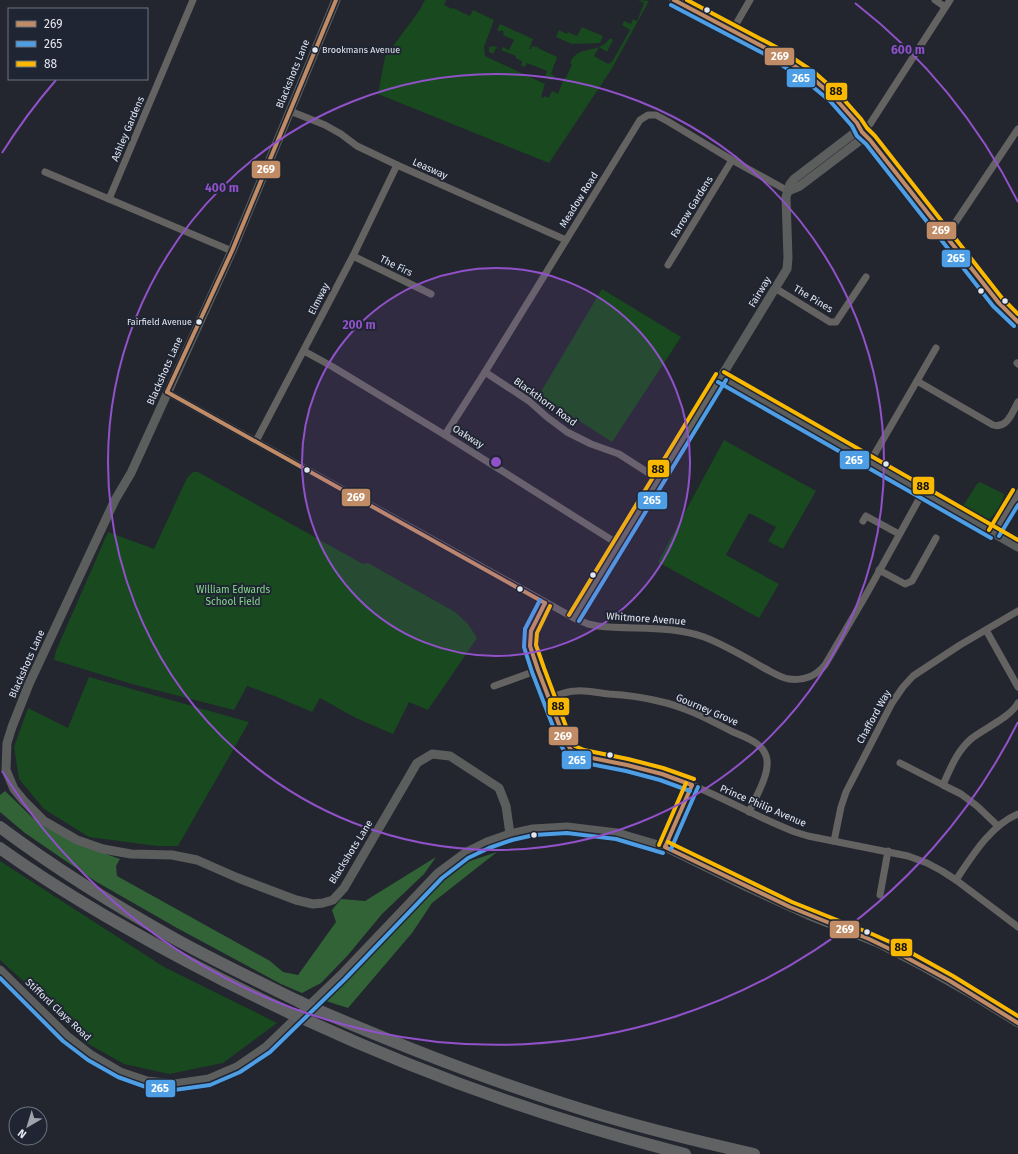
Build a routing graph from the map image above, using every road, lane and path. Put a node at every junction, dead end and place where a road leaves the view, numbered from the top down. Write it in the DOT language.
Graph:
graph roads {
  1 [pos="193,0"];
  2 [pos="336,0"];
  3 [pos="674,0"];
  4 [pos="750,0"];
  5 [pos="935,0"];
  6 [pos="950,0"];
  7 [pos="945,7"];
  8 [pos="732,31"];
  9 [pos="290,111"];
  10 [pos="1018,129"];
  11 [pos="862,132"];
  12 [pos="732,160"];
  13 [pos="397,165"];
  14 [pos="45,172"];
  15 [pos="788,191"];
  16 [pos="109,199"];
  17 [pos="945,235"];
  18 [pos="566,240"];
  19 [pos="232,251"];
  20 [pos="353,256"];
  21 [pos="668,265"];
  22 [pos="866,277"];
  23 [pos="775,288"];
  24 [pos="431,294"];
  25 [pos="1018,322"];
  26 [pos="936,348"];
  27 [pos="304,351"];
  28 [pos="485,372"];
  29 [pos="721,377"];
  30 [pos="917,381"];
  31 [pos="168,392"];
  32 [pos="1018,402"];
  33 [pos="445,435"];
  34 [pos="256,442"];
  35 [pos="870,462"];
  36 [pos="658,479"];
  37 [pos="923,492"];
  38 [pos="1018,493"];
  39 [pos="863,521"];
  40 [pos="994,533"];
  41 [pos="899,534"];
  42 [pos="936,538"];
  43 [pos="618,544"];
  44 [pos="1018,547"];
  45 [pos="880,570"];
  46 [pos="546,602"];
  47 [pos="1018,611"];
  48 [pos="574,618"];
  49 [pos="986,630"];
  50 [pos="538,670"];
  51 [pos="494,686"];
  52 [pos="1018,687"];
  53 [pos="549,698"];
  54 [pos="1018,703"];
  55 [pos="900,763"];
  56 [pos="692,785"];
  57 [pos="943,785"];
  58 [pos="749,812"];
  59 [pos="1018,814"];
  60 [pos="998,826"];
  61 [pos="0,827"];
  62 [pos="510,834"];
  63 [pos="834,840"];
  64 [pos="665,847"];
  65 [pos="0,848"];
  66 [pos="888,851"];
  67 [pos="956,880"];
  68 [pos="880,895"];
  69 [pos="1018,927"];
  70 [pos="0,970"];
  71 [pos="1018,1023"];
  72 [pos="685,1154"];
  73 [pos="754,1154"];
  1 -- 16 [label="street, Ashley Gardens"];
  2 -- 9 [label="street, Blackshots Lane"];
  3 -- 8 [label="street"];
  4 -- 8 [label="street"];
  5 -- 7 [label="street"];
  6 -- 7 [label="street"];
  7 -- 11 [label="street"];
  8 -- 11 [label="street"];
  9 -- 13 [label="street, Leasway"];
  9 -- 19 [label="street, Blackshots Lane"];
  10 -- 17 [label="street"];
  11 -- 15 [label="street"];
  11 -- 17 [label="street"];
  12 -- 15 [label="street, Meadow Road"];
  12 -- 18 [label="street, Meadow Road"];
  12 -- 21 [label="street, Farrow Gardens"];
  13 -- 18 [label="street, Leasway"];
  13 -- 20 [label="street, Elmway"];
  14 -- 16 [label="street"];
  15 -- 23 [label="street, Fairway"];
  16 -- 19 [label="street"];
  17 -- 25 [label="street"];
  18 -- 28 [label="street, Meadow Road"];
  19 -- 31 [label="street, Blackshots Lane"];
  20 -- 24 [label="street, The Firs"];
  20 -- 27 [label="street, Elmway"];
  22 -- 23 [label="street, The Pines"];
  23 -- 29 [label="street, Fairway"];
  26 -- 30 [label="street"];
  27 -- 33 [label="street, Oakway"];
  27 -- 34 [label="street, Elmway"];
  28 -- 33 [label="street, Meadow Road"];
  28 -- 36 [label="street, Blackthorn Road"];
  29 -- 35 [label="street"];
  29 -- 36 [label="street, Fairway"];
  30 -- 32 [label="street"];
  30 -- 35 [label="street"];
  31 -- 34 [label="street, Whitmore Avenue"];
  31 -- 62 [label="street, Blackshots Lane"];
  33 -- 43 [label="street, Oakway"];
  34 -- 46 [label="street, Whitmore Avenue"];
  35 -- 37 [label="street"];
  36 -- 43 [label="street, Fairway"];
  37 -- 40 [label="street"];
  37 -- 41 [label="street, Whitmore Avenue"];
  38 -- 40 [label="street"];
  39 -- 41 [label="street"];
  40 -- 44 [label="street"];
  41 -- 45 [label="street, Whitmore Avenue"];
  42 -- 45 [label="street"];
  43 -- 48 [label="street, Fairway"];
  45 -- 48 [label="street, Whitmore Avenue"];
  46 -- 48 [label="street, Whitmore Avenue"];
  46 -- 50 [label="street, Prince Philip Avenue"];
  47 -- 49 [label="street, Chafford Way"];
  49 -- 52 [label="street"];
  49 -- 63 [label="street, Chafford Way"];
  50 -- 51 [label="street"];
  50 -- 53 [label="street, Prince Philip Avenue"];
  53 -- 56 [label="street, Prince Philip Avenue"];
  53 -- 58 [label="street, Gourney Grove"];
  54 -- 57 [label="street"];
  55 -- 57 [label="street"];
  56 -- 58 [label="street, Prince Philip Avenue"];
  56 -- 64 [label="street"];
  57 -- 60 [label="street"];
  58 -- 63 [label="street, Prince Philip Avenue"];
  59 -- 60 [label="street"];
  60 -- 67 [label="street"];
  61 -- 73 [label="highway, bridge"];
  62 -- 64 [label="street, Stifford Clays Road"];
  62 -- 70 [label="street, Stifford Clays Road"];
  63 -- 66 [label="street, Prince Philip Avenue"];
  64 -- 71 [label="street, Stifford Clays Road"];
  65 -- 72 [label="highway, bridge"];
  66 -- 67 [label="street, Prince Philip Avenue"];
  66 -- 68 [label="street"];
  67 -- 69 [label="street, Prince Philip Avenue"];
}
